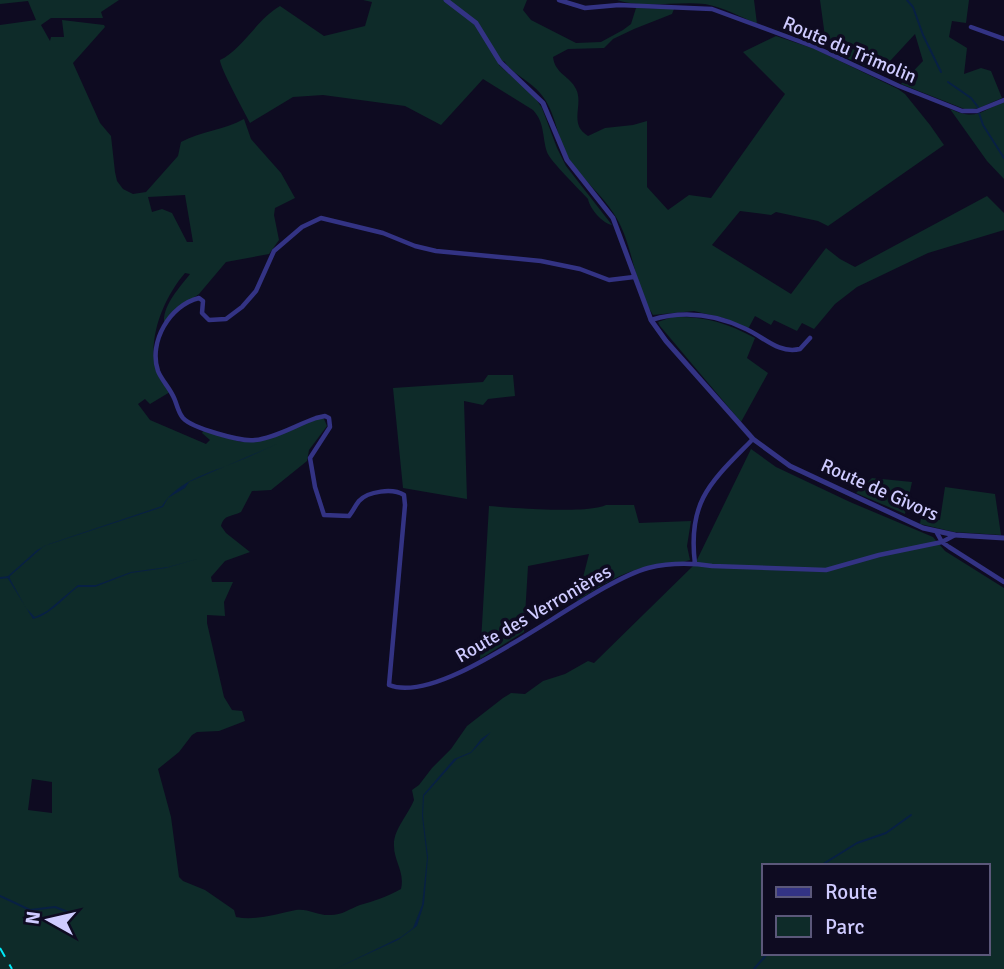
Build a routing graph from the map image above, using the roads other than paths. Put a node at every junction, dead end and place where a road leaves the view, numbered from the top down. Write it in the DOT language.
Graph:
graph roads {
  1 [pos="446,0"];
  2 [pos="559,0"];
  3 [pos="971,27"];
  4 [pos="1004,39"];
  5 [pos="1004,100"];
  6 [pos="634,277"];
  7 [pos="651,320"];
  8 [pos="810,338"];
  9 [pos="753,439"];
  10 [pos="937,533"];
  11 [pos="955,535"];
  12 [pos="1004,538"];
  13 [pos="942,542"];
  14 [pos="695,564"];
  15 [pos="1004,582"];
  1 -- 6 [label="street, Route de Givors"];
  2 -- 5 [label="street, Route du Trimolin"];
  3 -- 4 [label="street"];
  6 -- 7 [label="street, Route de Givors"];
  6 -- 14 [label="street, Route des Verronières"];
  7 -- 8 [label="street"];
  7 -- 9 [label="street, Route de Givors"];
  9 -- 10 [label="street, Route de Givors"];
  9 -- 14 [label="street"];
  10 -- 11 [label="street, Route de Givors"];
  10 -- 13 [label="street"];
  11 -- 12 [label="street, Route de Givors"];
  11 -- 13 [label="street"];
  13 -- 14 [label="street"];
  13 -- 15 [label="street"];
}
